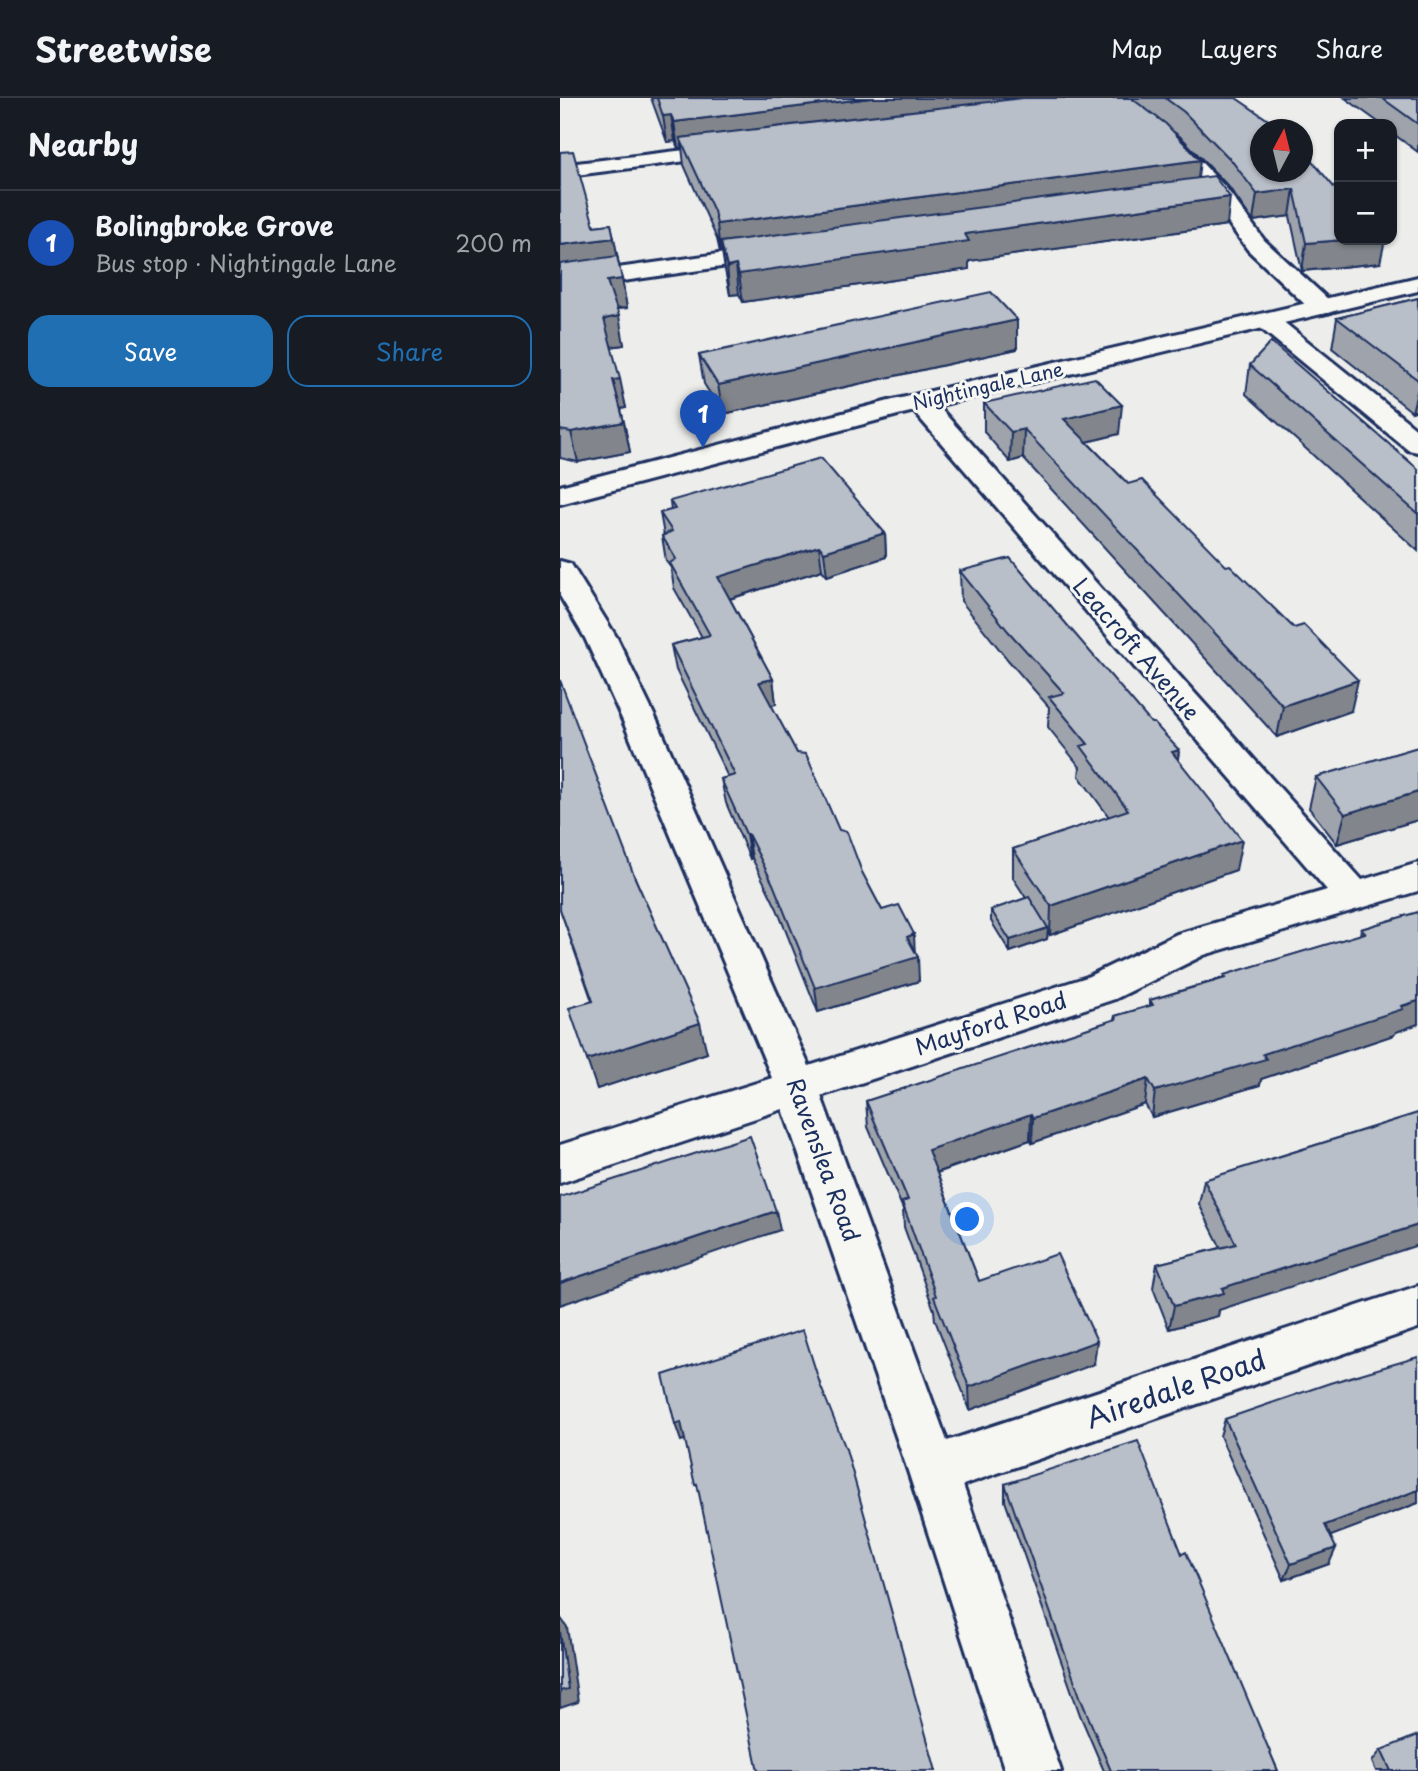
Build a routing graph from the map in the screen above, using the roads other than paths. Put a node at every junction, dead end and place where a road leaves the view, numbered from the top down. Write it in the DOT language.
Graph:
graph roads {
  1 [pos="1109,103"];
  2 [pos="751,148"];
  3 [pos="560,171"];
  4 [pos="1218,193"];
  5 [pos="1192,197"];
  6 [pos="794,251"];
  7 [pos="560,283"];
  8 [pos="1418,284"];
  9 [pos="1322,307"];
  10 [pos="1267,321"];
  11 [pos="920,402"];
  12 [pos="1418,443"];
  13 [pos="560,495"];
  14 [pos="560,570"];
  15 [pos="1418,877"];
  16 [pos="1353,895"];
  17 [pos="797,1087"];
  18 [pos="560,1164"];
  19 [pos="1418,1307"];
  20 [pos="933,1471"];
  21 [pos="1033,1771"];
  1 -- 4 [label="street"];
  2 -- 3 [label="street"];
  4 -- 5 [label="street"];
  4 -- 9 [label="street"];
  6 -- 7 [label="street"];
  8 -- 9 [label="street, Nightingale Lane"];
  9 -- 10 [label="street, Nightingale Lane"];
  10 -- 11 [label="street, Nightingale Lane"];
  10 -- 12 [label="street"];
  11 -- 13 [label="street, Nightingale Lane"];
  11 -- 16 [label="street, Leacroft Avenue"];
  14 -- 17 [label="street, Ravenslea Road"];
  15 -- 16 [label="street, Mayford Road"];
  16 -- 17 [label="street, Mayford Road"];
  17 -- 18 [label="street, Mayford Road"];
  17 -- 20 [label="street, Ravenslea Road"];
  19 -- 20 [label="street, Airedale Road"];
  20 -- 21 [label="street, Ravenslea Road"];
}
